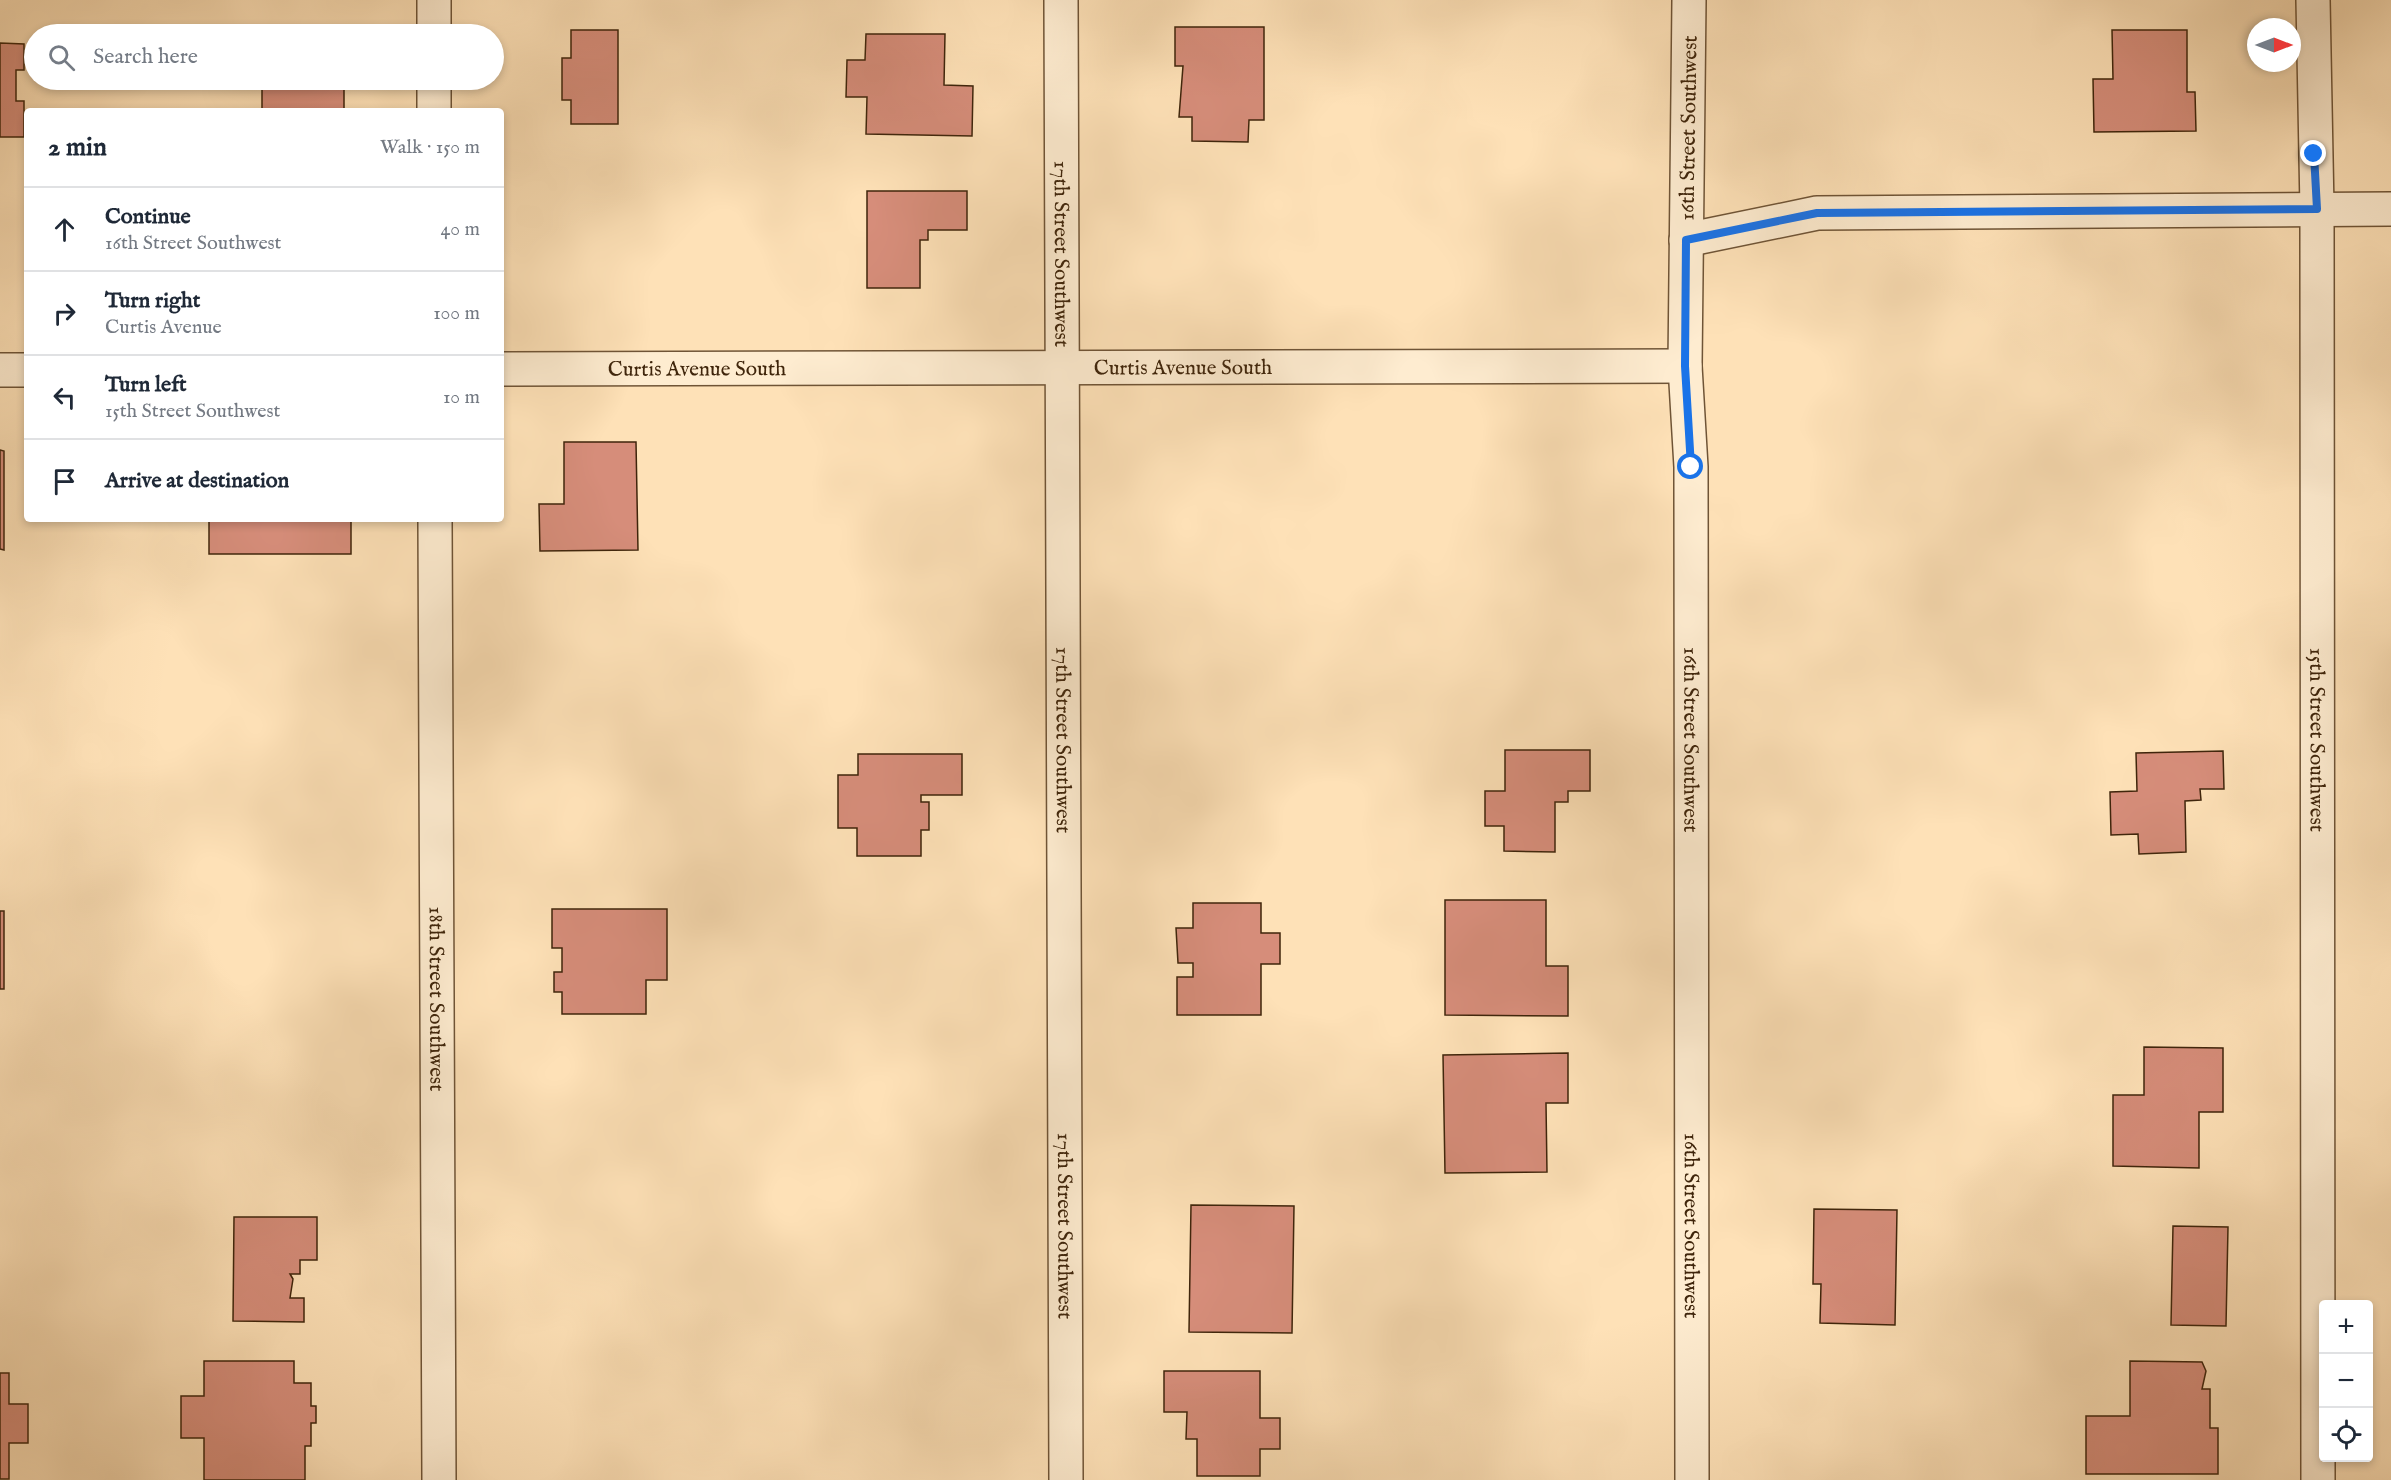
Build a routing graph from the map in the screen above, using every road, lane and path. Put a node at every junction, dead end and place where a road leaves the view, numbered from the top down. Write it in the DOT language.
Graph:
graph roads {
  1 [pos="434,0"];
  2 [pos="1061,0"];
  3 [pos="1689,0"];
  4 [pos="2313,0"];
  5 [pos="434,24"];
  6 [pos="434,90"];
  7 [pos="434,108"];
  8 [pos="2317,209"];
  9 [pos="2391,209"];
  10 [pos="1686,240"];
  11 [pos="1685,366"];
  12 [pos="1061,368"];
  13 [pos="504,369"];
  14 [pos="0,370"];
  15 [pos="24,370"];
  16 [pos="435,522"];
  17 [pos="438,1480"];
  18 [pos="1066,1480"];
  19 [pos="1692,1480"];
  20 [pos="2318,1480"];
  1 -- 5 [label="street"];
  2 -- 12 [label="street, 17th Street Southwest"];
  3 -- 10 [label="street, 16th Street Southwest"];
  4 -- 8 [label="street, 15th Street Southwest"];
  6 -- 7 [label="street"];
  8 -- 9 [label="street"];
  8 -- 10 [label="street"];
  8 -- 20 [label="street, 15th Street Southwest"];
  10 -- 11 [label="street, 16th Street Southwest"];
  11 -- 12 [label="street, Curtis Avenue South"];
  11 -- 19 [label="street, 16th Street Southwest"];
  12 -- 13 [label="street, Curtis Avenue South"];
  12 -- 18 [label="street, 17th Street Southwest"];
  14 -- 15 [label="street"];
  16 -- 17 [label="street, 18th Street Southwest"];
}
